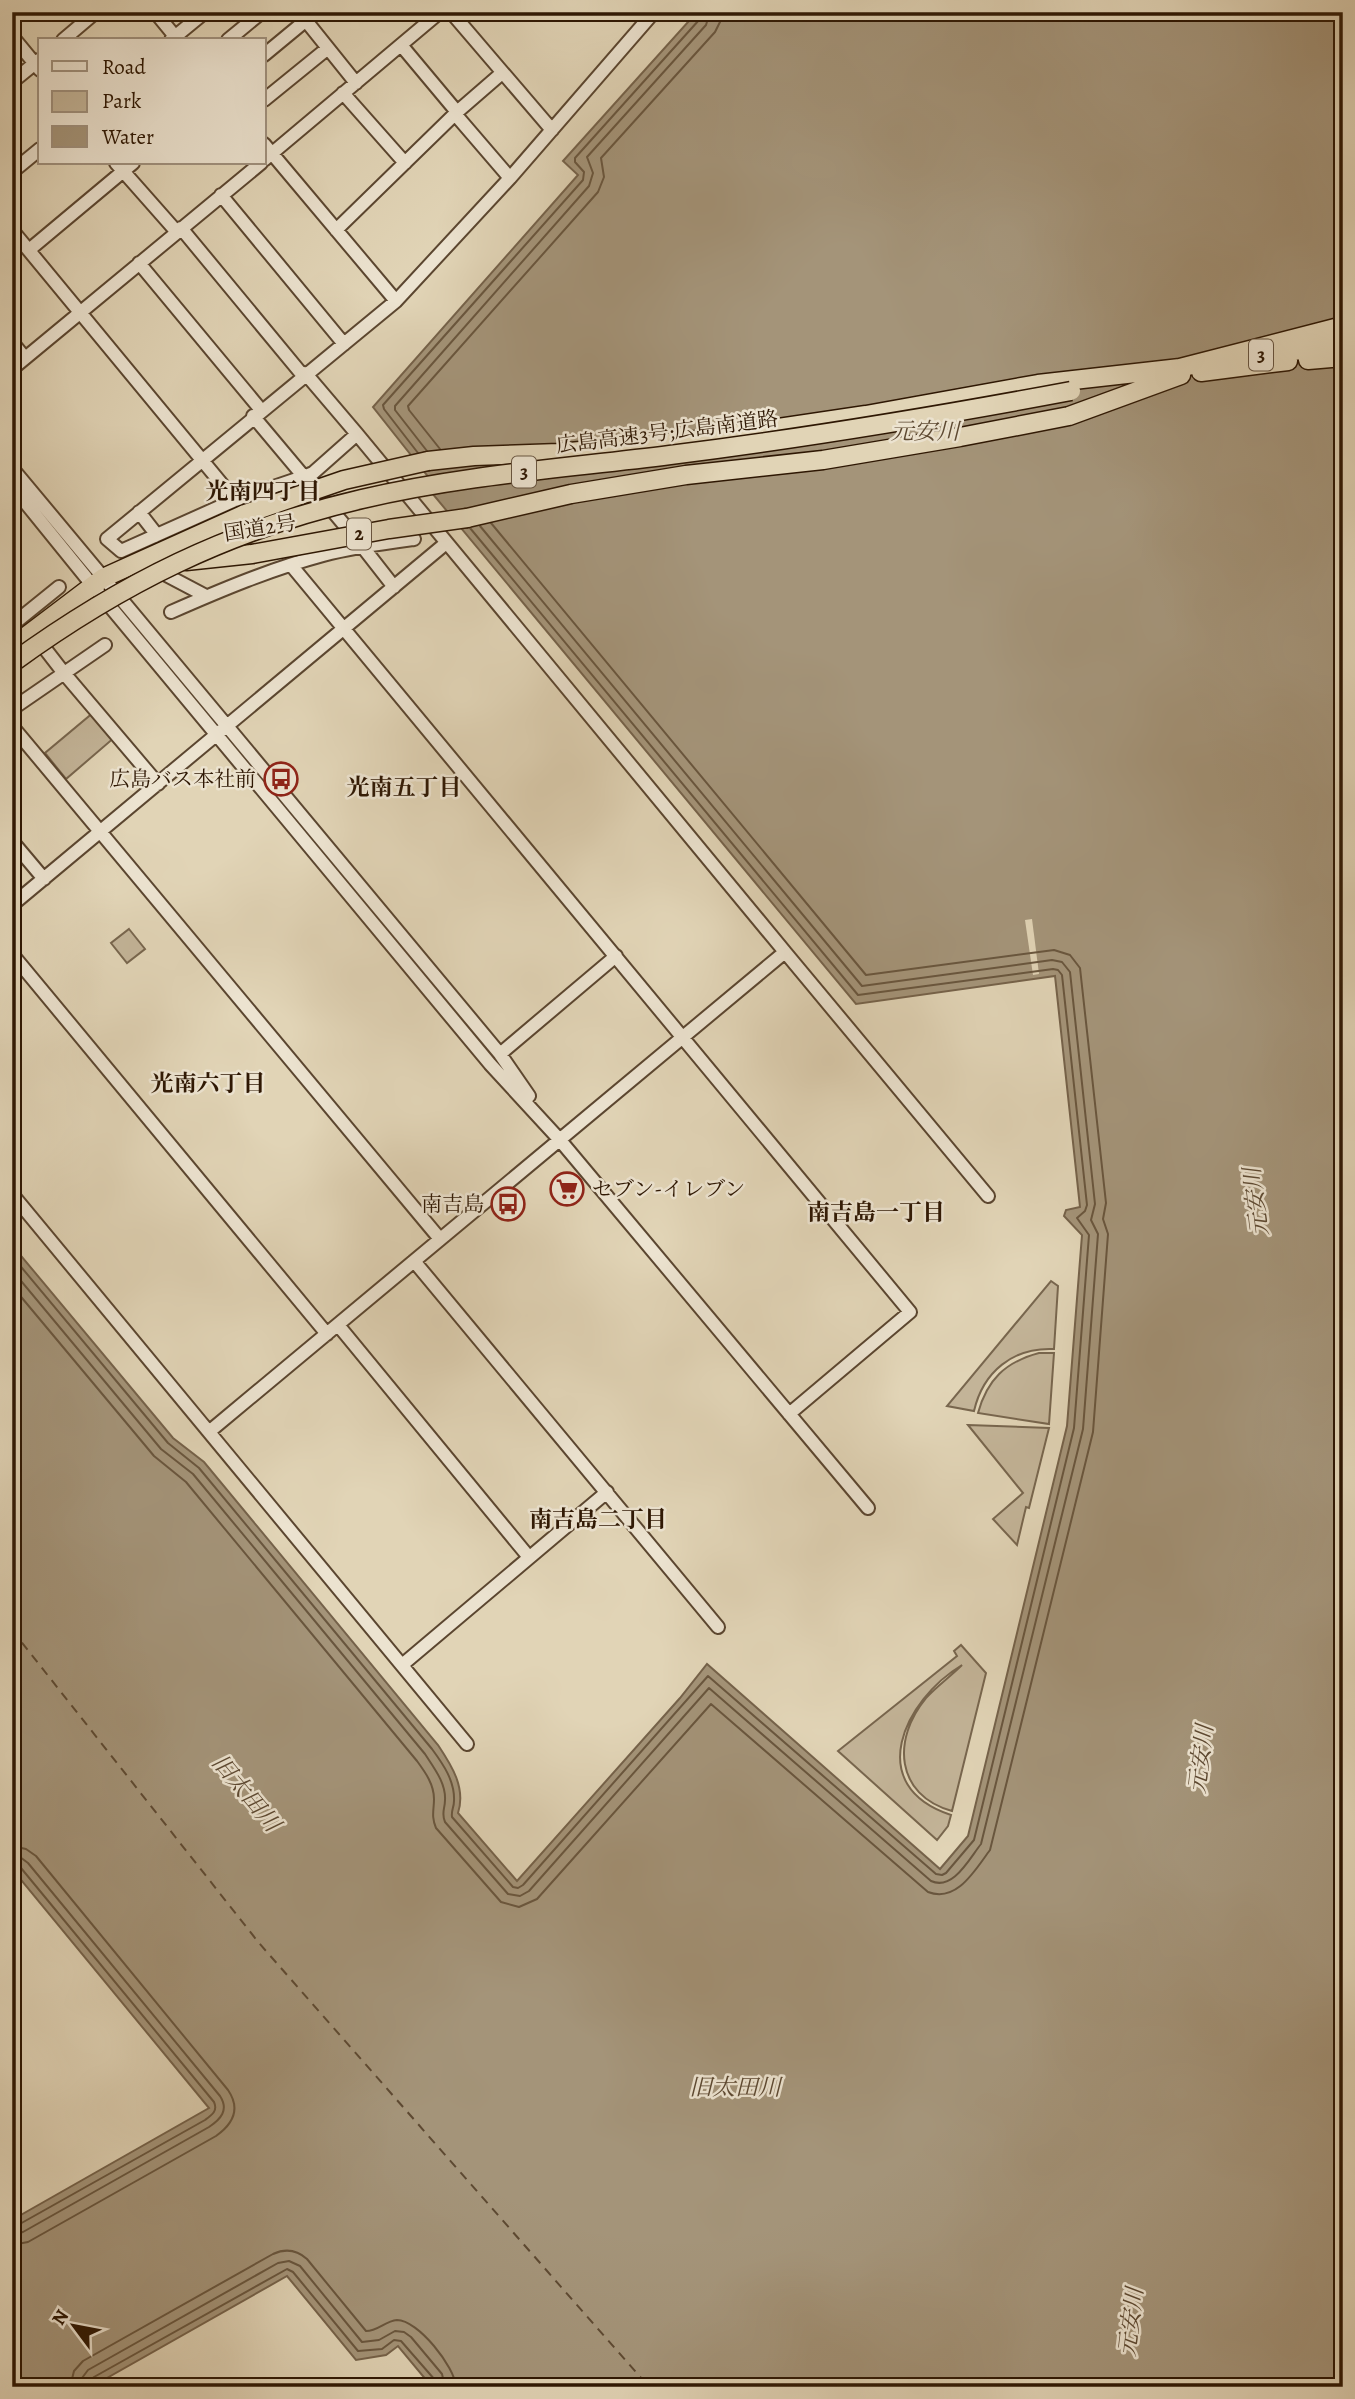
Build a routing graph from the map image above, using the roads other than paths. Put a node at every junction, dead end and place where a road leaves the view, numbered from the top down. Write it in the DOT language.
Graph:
graph roads {
  1 [pos="96,12"];
  2 [pos="155,12"];
  3 [pos="205,12"];
  4 [pos="262,12"];
  5 [pos="440,12"];
  6 [pos="451,12"];
  7 [pos="654,12"];
  8 [pos="307,15"];
  9 [pos="12,36"];
  10 [pos="65,38"];
  11 [pos="174,38"];
  12 [pos="176,38"];
  13 [pos="230,38"];
  14 [pos="401,45"];
  15 [pos="328,48"];
  16 [pos="266,53"];
  17 [pos="38,64"];
  18 [pos="502,73"];
  19 [pos="12,82"];
  20 [pos="356,83"];
  21 [pos="343,93"];
  22 [pos="266,98"];
  23 [pos="456,113"];
  24 [pos="552,130"];
  25 [pos="38,151"];
  26 [pos="266,155"];
  27 [pos="405,163"];
  28 [pos="256,164"];
  29 [pos="124,166"];
  30 [pos="12,172"];
  31 [pos="510,178"];
  32 [pos="221,195"];
  33 [pos="12,230"];
  34 [pos="178,230"];
  35 [pos="336,230"];
  36 [pos="29,250"];
  37 [pos="139,263"];
  38 [pos="396,301"];
  39 [pos="81,311"];
  40 [pos="1343,326"];
  41 [pos="12,342"];
  42 [pos="344,344"];
  43 [pos="1343,344"];
  44 [pos="1343,354"];
  45 [pos="25,358"];
  46 [pos="12,369"];
  47 [pos="1180,372"];
  48 [pos="306,374"];
  49 [pos="257,413"];
  50 [pos="357,434"];
  51 [pos="202,459"];
  52 [pos="12,468"];
  53 [pos="303,477"];
  54 [pos="12,486"];
  55 [pos="240,507"];
  56 [pos="139,512"];
  57 [pos="150,538"];
  58 [pos="414,538"];
  59 [pos="445,544"];
  60 [pos="362,546"];
  61 [pos="144,564"];
  62 [pos="291,565"];
  63 [pos="98,582"];
  64 [pos="59,587"];
  65 [pos="394,587"];
  66 [pos="206,596"];
  67 [pos="171,612"];
  68 [pos="14,620"];
  69 [pos="45,622"];
  70 [pos="344,628"];
  71 [pos="105,645"];
  72 [pos="12,648"];
  73 [pos="12,663"];
  74 [pos="63,672"];
  75 [pos="12,709"];
  76 [pos="12,726"];
  77 [pos="222,731"];
  78 [pos="158,785"];
  79 [pos="101,832"];
  80 [pos="12,841"];
  81 [pos="44,879"];
  82 [pos="12,905"];
  83 [pos="785,953"];
  84 [pos="12,954"];
  85 [pos="616,956"];
  86 [pos="682,1038"];
  87 [pos="500,1054"];
  88 [pos="559,1139"];
  89 [pos="12,1194"];
  90 [pos="988,1196"];
  91 [pos="440,1239"];
  92 [pos="414,1261"];
  93 [pos="338,1325"];
  94 [pos="327,1334"];
  95 [pos="789,1414"];
  96 [pos="209,1431"];
  97 [pos="607,1492"];
  98 [pos="868,1508"];
  99 [pos="528,1556"];
  100 [pos="718,1627"];
  101 [pos="402,1665"];
  102 [pos="467,1744"];
  1 -- 10 [label="street"];
  2 -- 11 [label="street"];
  3 -- 12 [label="street"];
  4 -- 13 [label="street"];
  5 -- 14 [label="street"];
  6 -- 18 [label="street"];
  7 -- 24 [label="street"];
  8 -- 15 [label="street"];
  8 -- 16 [label="street"];
  9 -- 17 [label="street"];
  14 -- 20 [label="street"];
  14 -- 23 [label="street"];
  15 -- 20 [label="street"];
  15 -- 22 [label="street"];
  17 -- 19 [label="street"];
  18 -- 23 [label="street"];
  18 -- 24 [label="street"];
  20 -- 21 [label="street"];
  21 -- 26 [label="street"];
  21 -- 27 [label="street"];
  23 -- 27 [label="street"];
  23 -- 31 [label="street"];
  24 -- 31 [label="street"];
  25 -- 30 [label="street"];
  26 -- 35 [label="street"];
  27 -- 35 [label="street"];
  28 -- 32 [label="street"];
  29 -- 34 [label="street"];
  29 -- 36 [label="street"];
  31 -- 38 [label="street"];
  32 -- 34 [label="street"];
  32 -- 42 [label="street"];
  33 -- 36 [label="street"];
  34 -- 37 [label="street"];
  34 -- 48 [label="street"];
  35 -- 38 [label="street"];
  36 -- 39 [label="street"];
  37 -- 39 [label="street"];
  37 -- 49 [label="street"];
  38 -- 42 [label="street"];
  39 -- 45 [label="street"];
  39 -- 51 [label="street"];
  40 -- 47 [label="highway"];
  41 -- 45 [label="street"];
  42 -- 48 [label="street"];
  43 -- 47 [label="highway, 広島高速3号;広島南道路 / 3"];
  44 -- 47 [label="highway, 広島高速3号;広島南道路 / 3"];
  45 -- 46 [label="street"];
  47 -- 55 [label="highway, 国道2号 / 2, bridge"];
  47 -- 61 [label="highway, 国道2号 / 2, bridge"];
  47 -- 73 [label="highway, 広島高速3号;広島南道路 / 3, bridge"];
  48 -- 49 [label="street"];
  48 -- 50 [label="street"];
  49 -- 51 [label="street"];
  49 -- 53 [label="street"];
  50 -- 53 [label="street"];
  50 -- 59 [label="street"];
  51 -- 55 [label="street"];
  51 -- 56 [label="street"];
  52 -- 63 [label="street"];
  53 -- 55 [label="street"];
  53 -- 60 [label="street"];
  54 -- 63 [label="street"];
  55 -- 57 [label="street"];
  55 -- 61 [label="highway, 国道2号 / 2"];
  56 -- 57 [label="street"];
  56 -- 57 [label="street"];
  57 -- 61 [label="street"];
  58 -- 60 [label="street"];
  59 -- 65 [label="street"];
  59 -- 83 [label="street"];
  60 -- 62 [label="street"];
  60 -- 65 [label="street"];
  61 -- 63 [label="highway, 国道2号 / 2"];
  61 -- 66 [label="street"];
  62 -- 66 [label="street"];
  62 -- 70 [label="street"];
  63 -- 69 [label="highway, 国道2号 / 2"];
  63 -- 77 [label="street"];
  64 -- 68 [label="street"];
  65 -- 70 [label="street"];
  66 -- 67 [label="street"];
  68 -- 69 [label="street"];
  69 -- 72 [label="highway, 国道2号 / 2"];
  69 -- 74 [label="street"];
  70 -- 77 [label="street"];
  70 -- 85 [label="street"];
  71 -- 74 [label="street"];
  74 -- 75 [label="street"];
  74 -- 78 [label="street"];
  76 -- 79 [label="street"];
  77 -- 78 [label="street"];
  77 -- 87 [label="street"];
  77 -- 88 [label="street"];
  78 -- 79 [label="street"];
  79 -- 81 [label="street"];
  79 -- 91 [label="street"];
  80 -- 81 [label="street"];
  81 -- 82 [label="street"];
  83 -- 86 [label="street"];
  83 -- 90 [label="street"];
  84 -- 94 [label="street"];
  85 -- 86 [label="street"];
  85 -- 87 [label="street"];
  86 -- 88 [label="street"];
  86 -- 95 [label="street"];
  87 -- 88 [label="street"];
  88 -- 91 [label="street"];
  88 -- 95 [label="street"];
  89 -- 96 [label="street"];
  91 -- 92 [label="street"];
  92 -- 93 [label="street"];
  92 -- 97 [label="street"];
  93 -- 94 [label="street"];
  93 -- 99 [label="street"];
  94 -- 96 [label="street"];
  95 -- 98 [label="street"];
  96 -- 101 [label="street"];
  97 -- 99 [label="street"];
  97 -- 100 [label="street"];
  99 -- 101 [label="street"];
  101 -- 102 [label="street"];
}
